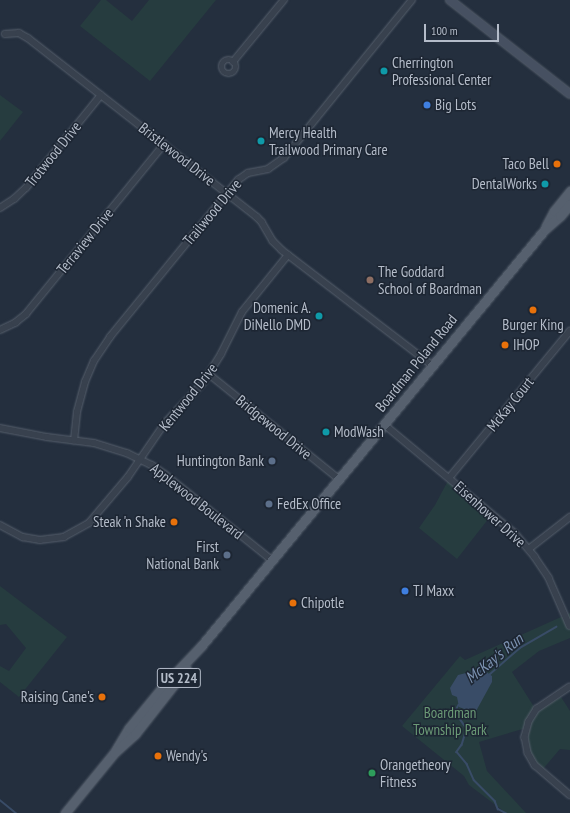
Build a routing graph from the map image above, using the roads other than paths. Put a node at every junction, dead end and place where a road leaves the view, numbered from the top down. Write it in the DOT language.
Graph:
graph roads {
  1 [pos="284,0"];
  2 [pos="412,0"];
  3 [pos="450,0"];
  4 [pos="5,34"];
  5 [pos="233,62"];
  6 [pos="570,94"];
  7 [pos="101,95"];
  8 [pos="164,144"];
  9 [pos="570,191"];
  10 [pos="227,193"];
  11 [pos="570,204"];
  12 [pos="0,208"];
  13 [pos="545,229"];
  14 [pos="288,255"];
  15 [pos="0,330"];
  16 [pos="570,331"];
  17 [pos="432,365"];
  18 [pos="209,374"];
  19 [pos="384,424"];
  20 [pos="0,428"];
  21 [pos="74,441"];
  22 [pos="140,459"];
  23 [pos="450,477"];
  24 [pos="339,479"];
  25 [pos="570,517"];
  26 [pos="0,525"];
  27 [pos="529,549"];
  28 [pos="272,560"];
  29 [pos="570,626"];
  30 [pos="570,687"];
  31 [pos="570,795"];
  32 [pos="65,813"];
  1 -- 5 [label="street"];
  2 -- 10 [label="street, Trailwood Drive"];
  3 -- 6 [label="main road"];
  4 -- 7 [label="street, Bristlewood Drive"];
  7 -- 8 [label="street, Bristlewood Drive"];
  7 -- 12 [label="street, Trotwood Drive"];
  8 -- 10 [label="street, Bristlewood Drive"];
  8 -- 15 [label="street, Terraview Drive"];
  9 -- 13 [label="main road, Boardman Poland Road / US 224"];
  10 -- 14 [label="street, Bristlewood Drive"];
  10 -- 21 [label="street, Trailwood Drive"];
  11 -- 13 [label="main road, Boardman Poland Road / US 224"];
  13 -- 17 [label="main road, Boardman Poland Road / US 224"];
  14 -- 17 [label="street, Bristlewood Drive"];
  14 -- 18 [label="street, Kentwood Drive"];
  16 -- 23 [label="street, McKay Court"];
  17 -- 19 [label="main road, Boardman Poland Road / US 224"];
  18 -- 22 [label="street, Kentwood Drive"];
  18 -- 24 [label="street, Bridgewood Drive"];
  19 -- 23 [label="street, Eisenhower Drive"];
  19 -- 24 [label="main road, Boardman Poland Road / US 224"];
  20 -- 21 [label="street, Applewood Boulevard"];
  21 -- 22 [label="street, Applewood Boulevard"];
  22 -- 26 [label="street, Kentwood Drive"];
  22 -- 28 [label="street, Applewood Boulevard"];
  23 -- 27 [label="street, Eisenhower Drive"];
  24 -- 28 [label="main road, Boardman Poland Road / US 224"];
  25 -- 27 [label="street"];
  27 -- 29 [label="street, Eisenhower Drive"];
  28 -- 32 [label="main road, Boardman Poland Road / US 224"];
  30 -- 31 [label="street"];
}
